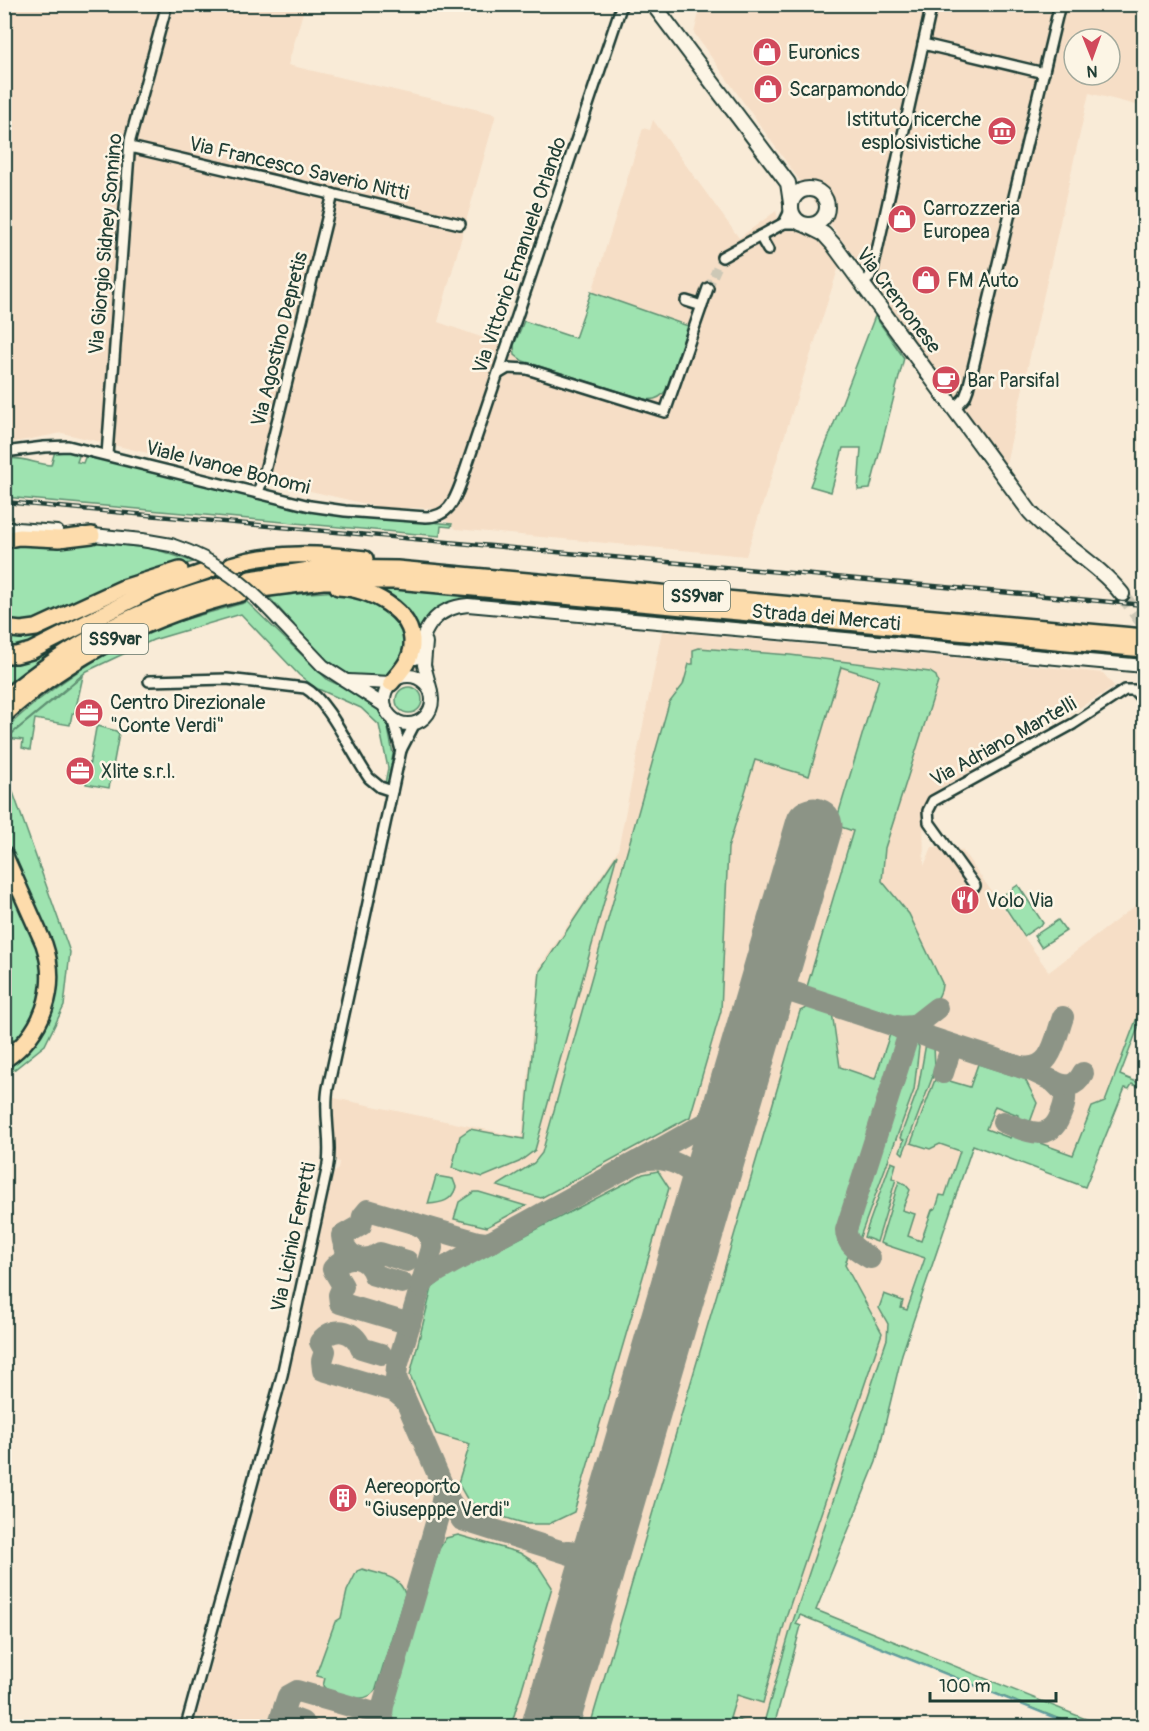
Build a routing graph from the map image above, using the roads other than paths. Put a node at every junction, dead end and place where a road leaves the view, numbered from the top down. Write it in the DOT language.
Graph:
graph roads {
  1 [pos="167,4"];
  2 [pos="622,4"];
  3 [pos="653,4"];
  4 [pos="932,4"];
  5 [pos="1060,4"];
  6 [pos="923,44"];
  7 [pos="1044,73"];
  8 [pos="130,147"];
  9 [pos="788,183"];
  10 [pos="809,190"];
  11 [pos="333,194"];
  12 [pos="791,206"];
  13 [pos="826,209"];
  14 [pos="784,223"];
  15 [pos="460,224"];
  16 [pos="803,224"];
  17 [pos="760,236"];
  18 [pos="832,244"];
  19 [pos="768,250"];
  20 [pos="722,256"];
  21 [pos="862,284"];
  22 [pos="708,288"];
  23 [pos="686,301"];
  24 [pos="702,306"];
  25 [pos="508,340"];
  26 [pos="528,369"];
  27 [pos="496,377"];
  28 [pos="955,408"];
  29 [pos="4,452"];
  30 [pos="107,455"];
  31 [pos="258,493"];
  32 [pos="444,513"];
  33 [pos="4,528"];
  34 [pos="92,535"];
  35 [pos="4,540"];
  36 [pos="228,563"];
  37 [pos="475,576"];
  38 [pos="255,584"];
  39 [pos="1122,594"];
  40 [pos="4,627"];
  41 [pos="1144,637"];
  42 [pos="1144,649"];
  43 [pos="4,655"];
  44 [pos="1144,666"];
  45 [pos="1144,675"];
  46 [pos="395,680"];
  47 [pos="148,681"];
  48 [pos="348,681"];
  49 [pos="431,690"];
  50 [pos="4,699"];
  51 [pos="1144,701"];
  52 [pos="385,706"];
  53 [pos="4,715"];
  54 [pos="392,717"];
  55 [pos="415,723"];
  56 [pos="401,750"];
  57 [pos="392,791"];
  58 [pos="4,854"];
  59 [pos="975,886"];
  60 [pos="4,1060"];
  61 [pos="186,1726"];
  1 -- 8 [label="street, Via Giorgio Sidney Sonnino"];
  2 -- 25 [label="street, Via Vittorio Emanuele Orlando"];
  3 -- 9 [label="main road"];
  4 -- 6 [label="street"];
  5 -- 7 [label="street"];
  6 -- 7 [label="street"];
  6 -- 21 [label="street"];
  7 -- 28 [label="street"];
  8 -- 11 [label="street, Via Francesco Saverio Nitti"];
  8 -- 30 [label="street, Via Giorgio Sidney Sonnino"];
  9 -- 10 [label="main road"];
  9 -- 12 [label="main road"];
  10 -- 12 [label="main road"];
  10 -- 13 [label="main road"];
  11 -- 15 [label="street, Via Francesco Saverio Nitti"];
  11 -- 31 [label="street, Via Agostino Depretis"];
  12 -- 14 [label="street"];
  12 -- 16 [label="main road"];
  13 -- 16 [label="main road"];
  13 -- 18 [label="main road"];
  14 -- 16 [label="street"];
  14 -- 17 [label="street"];
  16 -- 18 [label="main road"];
  17 -- 19 [label="street"];
  17 -- 20 [label="street"];
  18 -- 21 [label="main road, Via Cremonese"];
  21 -- 28 [label="main road, Via Cremonese"];
  22 -- 24 [label="street"];
  23 -- 24 [label="street"];
  24 -- 26 [label="street"];
  25 -- 26 [label="street"];
  25 -- 27 [label="street, Via Vittorio Emanuele Orlando"];
  26 -- 27 [label="street"];
  27 -- 32 [label="street, Via Vittorio Emanuele Orlando"];
  28 -- 39 [label="main road, Via Cremonese"];
  29 -- 30 [label="street, Viale Ivanoe Bonomi"];
  30 -- 31 [label="street, Viale Ivanoe Bonomi"];
  31 -- 32 [label="street, Viale Ivanoe Bonomi"];
  33 -- 34 [label="street"];
  34 -- 35 [label="highway"];
  34 -- 48 [label="street, bridge"];
  36 -- 37 [label="highway"];
  37 -- 38 [label="highway, SS9var"];
  37 -- 41 [label="highway, SS9var"];
  38 -- 42 [label="highway, SS9var"];
  38 -- 46 [label="highway"];
  40 -- 43 [label="highway"];
  44 -- 46 [label="street, Strada dei Mercati"];
  45 -- 49 [label="street, Strada dei Mercati"];
  46 -- 48 [label="street"];
  46 -- 49 [label="street"];
  46 -- 52 [label="street, Strada dei Mercati"];
  47 -- 57 [label="street"];
  48 -- 52 [label="street"];
  49 -- 55 [label="street, Strada dei Mercati"];
  50 -- 53 [label="highway, SS9var"];
  51 -- 59 [label="street, Via Adriano Mantelli"];
  52 -- 54 [label="street"];
  54 -- 55 [label="street"];
  54 -- 56 [label="street"];
  55 -- 56 [label="street"];
  56 -- 57 [label="street, Via Licinio Ferretti"];
  57 -- 61 [label="street, Via Licinio Ferretti"];
  58 -- 60 [label="highway"];
}
